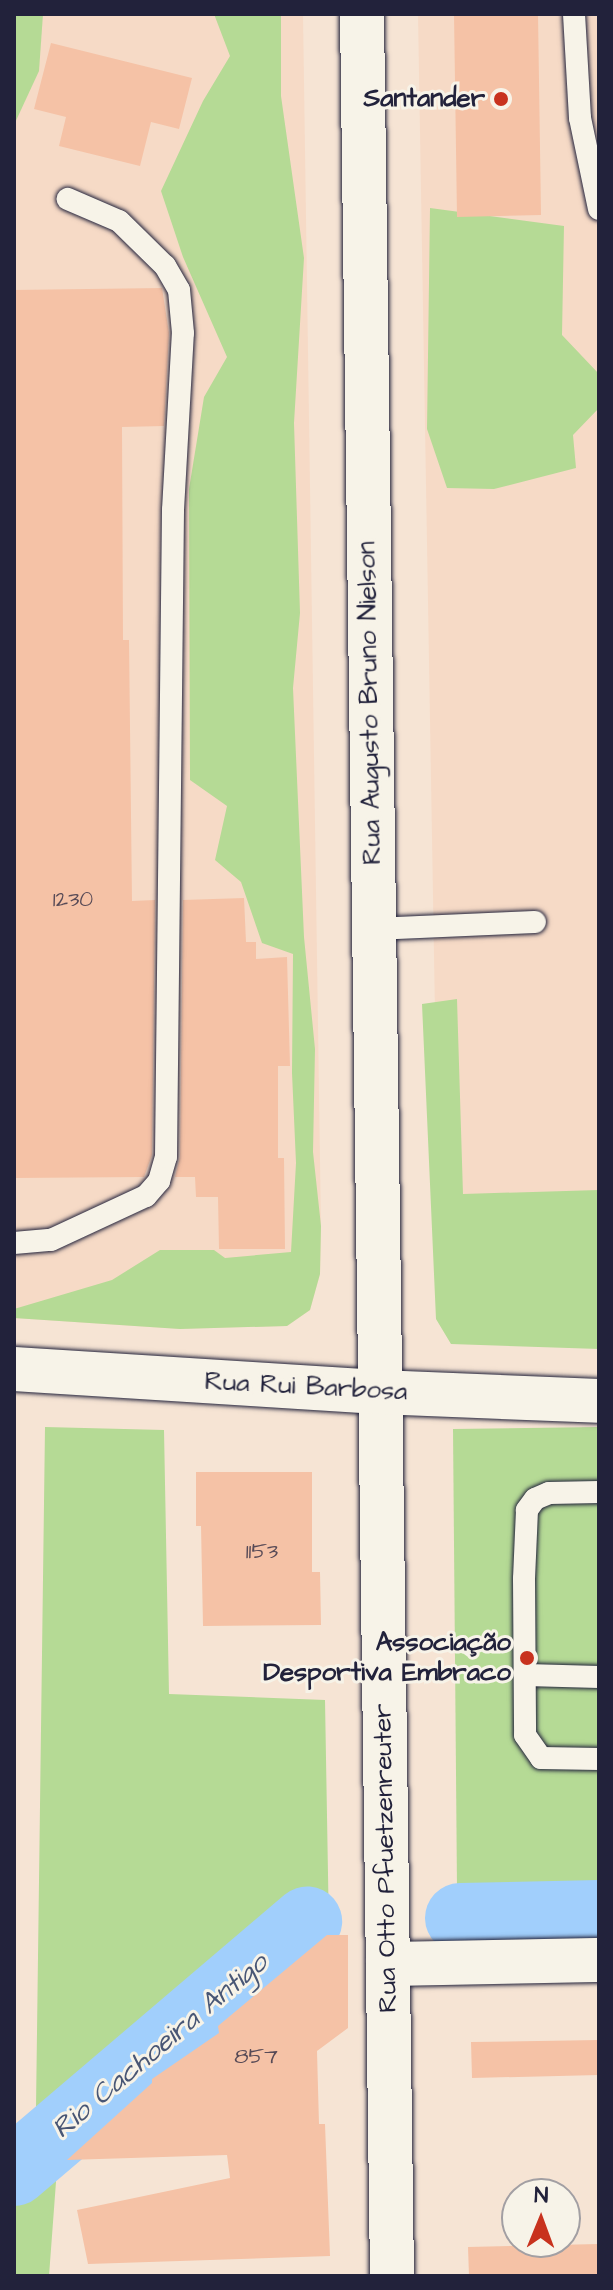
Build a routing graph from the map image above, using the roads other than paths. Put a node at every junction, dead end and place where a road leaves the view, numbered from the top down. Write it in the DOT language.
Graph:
graph roads {
  1 [pos="362,14"];
  2 [pos="574,14"];
  3 [pos="68,199"];
  4 [pos="599,209"];
  5 [pos="535,922"];
  6 [pos="373,929"];
  7 [pos="14,1243"];
  8 [pos="14,1369"];
  9 [pos="378,1392"];
  10 [pos="599,1401"];
  11 [pos="599,1492"];
  12 [pos="526,1675"];
  13 [pos="599,1677"];
  14 [pos="599,1759"];
  15 [pos="599,1960"];
  16 [pos="388,1964"];
  17 [pos="392,2276"];
  1 -- 6 [label="main road, Rua Augusto Bruno Nielson"];
  2 -- 4 [label="lane"];
  3 -- 7 [label="lane"];
  5 -- 6 [label="lane"];
  6 -- 9 [label="main road, Rua Augusto Bruno Nielson"];
  8 -- 9 [label="main road, Rua Rui Barbosa"];
  9 -- 10 [label="main road, Rua Rui Barbosa"];
  9 -- 16 [label="main road, Rua Otto Pfuetzenreuter"];
  11 -- 12 [label="lane"];
  12 -- 13 [label="lane"];
  12 -- 14 [label="lane"];
  15 -- 16 [label="main road"];
  16 -- 17 [label="main road, Rua Otto Pfuetzenreuter"];
}
